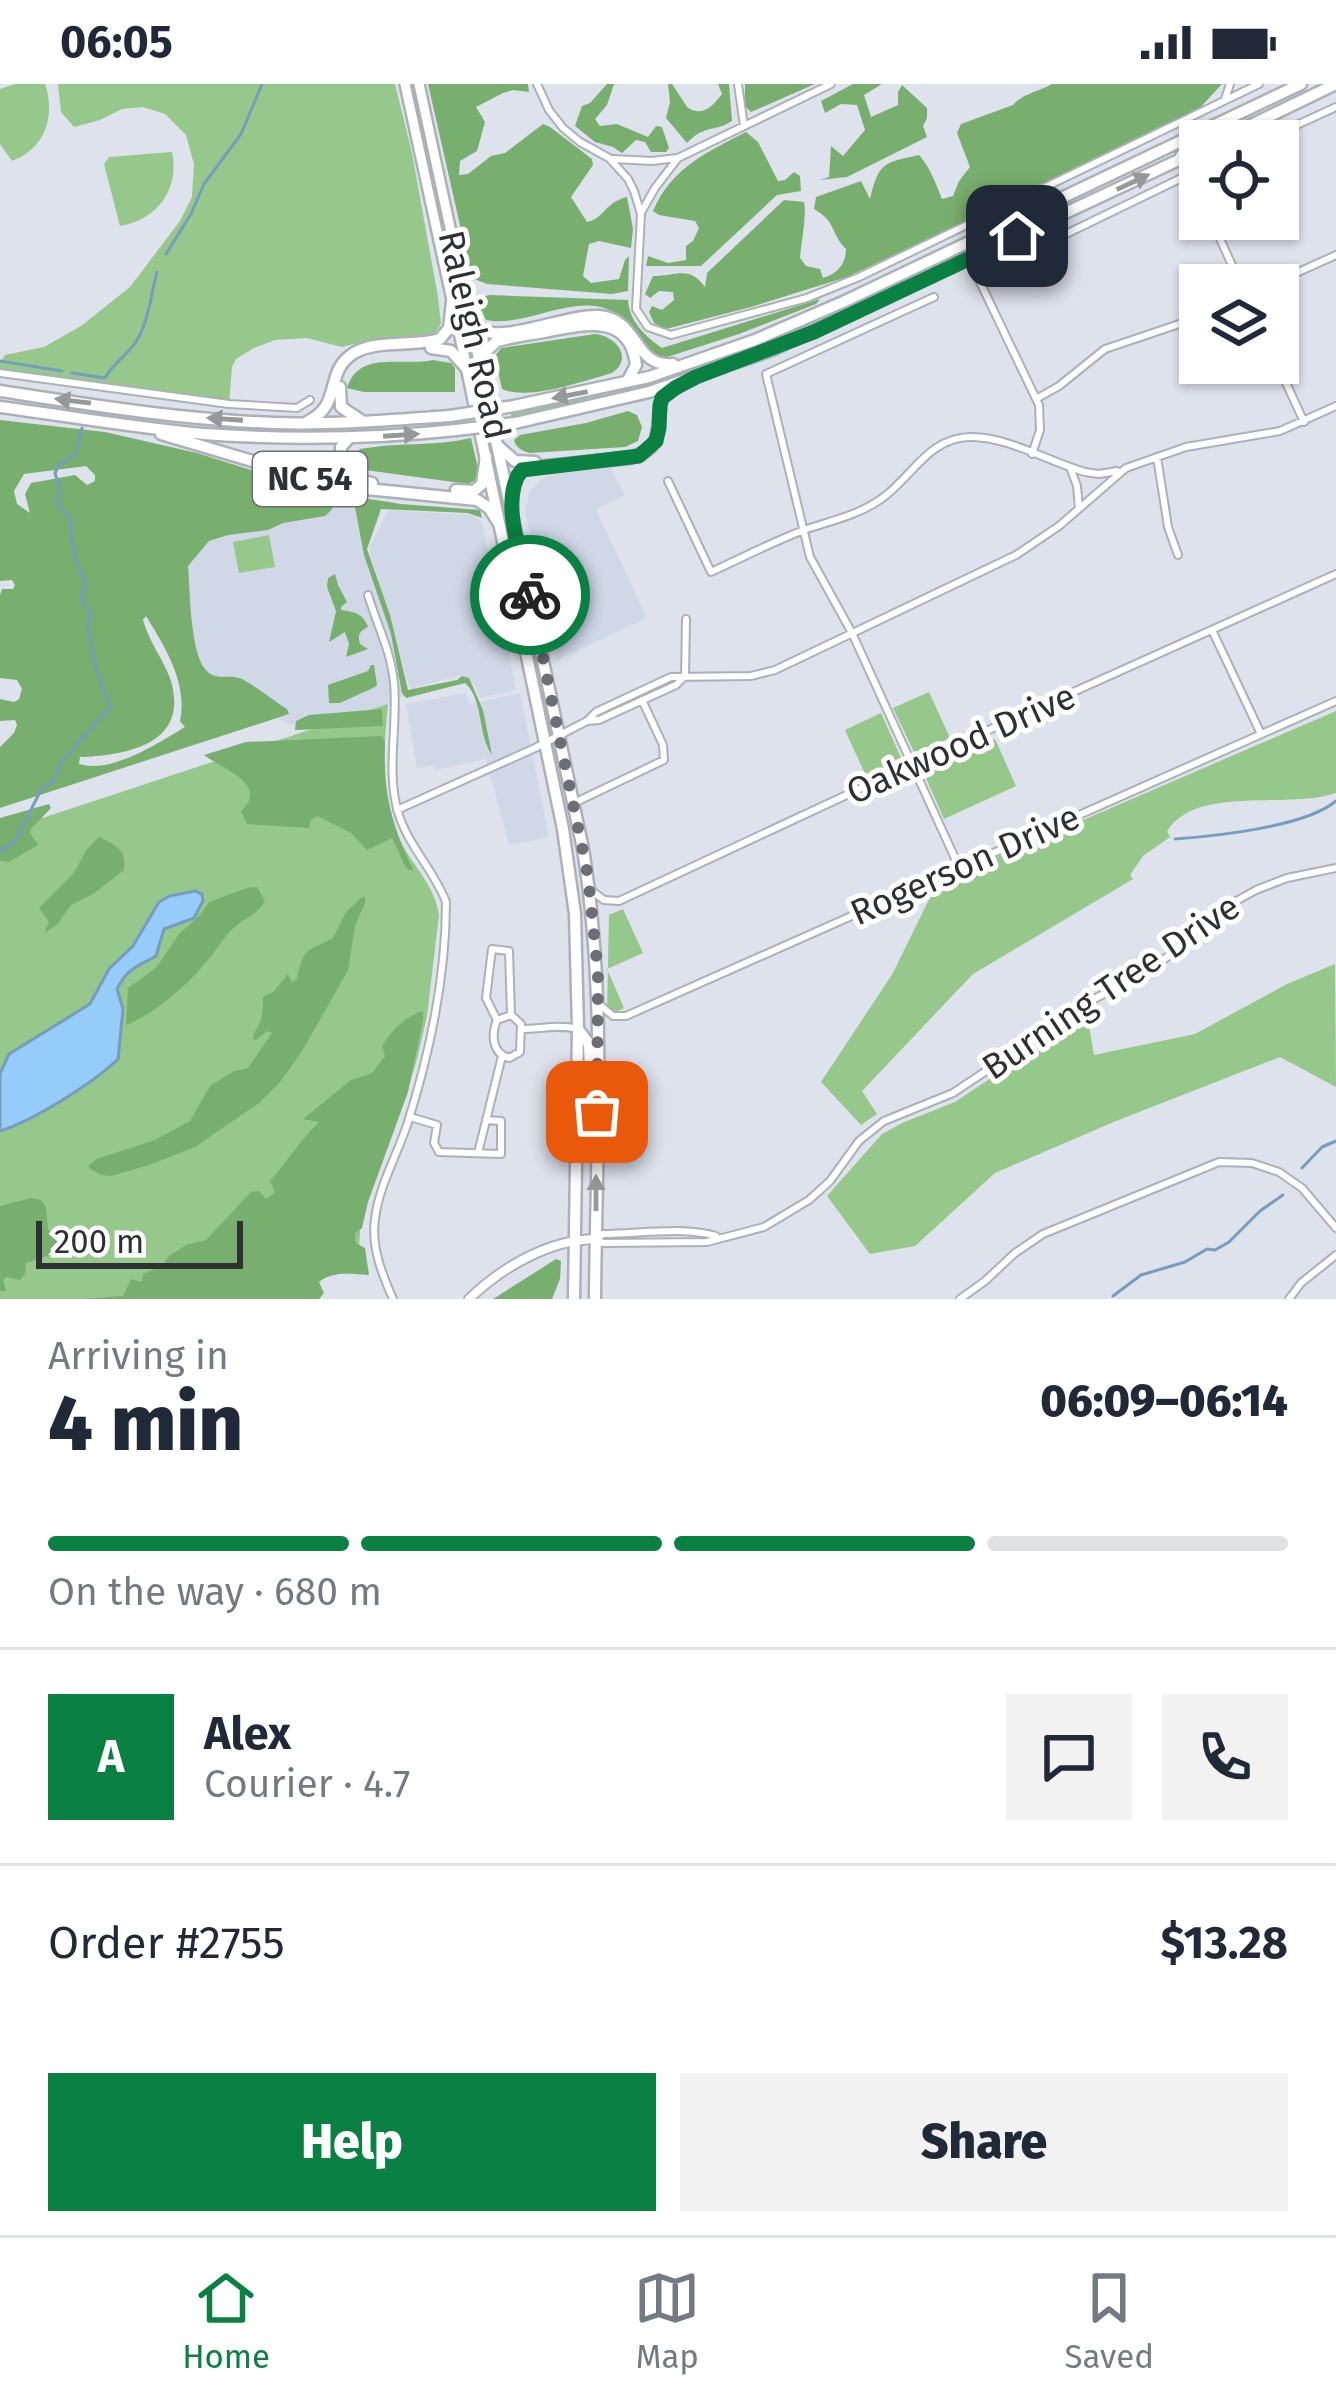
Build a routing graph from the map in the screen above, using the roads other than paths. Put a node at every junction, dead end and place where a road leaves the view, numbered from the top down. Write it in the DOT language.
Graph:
graph roads {
  1 [pos="406,84"];
  2 [pos="418,84"];
  3 [pos="537,84"];
  4 [pos="738,84"];
  5 [pos="831,84"];
  6 [pos="1231,84"];
  7 [pos="1259,84"];
  8 [pos="1301,84"];
  9 [pos="1336,84"];
  10 [pos="1223,103"];
  11 [pos="1336,107"];
  12 [pos="1233,117"];
  13 [pos="1232,120"];
  14 [pos="1261,120"];
  15 [pos="1299,124"];
  16 [pos="744,126"];
  17 [pos="1166,131"];
  18 [pos="1172,146"];
  19 [pos="609,158"];
  20 [pos="678,158"];
  21 [pos="1179,160"];
  22 [pos="1179,180"];
  23 [pos="1034,211"];
  24 [pos="641,214"];
  25 [pos="1029,251"];
  26 [pos="1336,255"];
  27 [pos="969,259"];
  28 [pos="1299,272"];
  29 [pos="934,297"];
  30 [pos="452,302"];
  31 [pos="467,310"];
  32 [pos="1179,324"];
  33 [pos="682,367"];
  34 [pos="466,368"];
  35 [pos="482,370"];
  36 [pos="0,373"];
  37 [pos="696,377"];
  38 [pos="625,382"];
  39 [pos="1286,384"];
  40 [pos="0,392"];
  41 [pos="623,399"];
  42 [pos="1036,399"];
  43 [pos="310,400"];
  44 [pos="1336,406"];
  45 [pos="0,407"];
  46 [pos="365,422"];
  47 [pos="1304,422"];
  48 [pos="117,423"];
  49 [pos="304,423"];
  50 [pos="349,438"];
  51 [pos="499,447"];
  52 [pos="1032,454"];
  53 [pos="486,456"];
  54 [pos="1156,457"];
  55 [pos="1070,467"];
  56 [pos="1126,469"];
  57 [pos="668,481"];
  58 [pos="510,500"];
  59 [pos="1079,508"];
  60 [pos="514,518"];
  61 [pos="498,522"];
  62 [pos="802,531"];
  63 [pos="1178,555"];
  64 [pos="1336,574"];
  65 [pos="368,595"];
  66 [pos="686,619"];
  67 [pos="1212,630"];
  68 [pos="852,633"];
  69 [pos="685,676"];
  70 [pos="640,696"];
  71 [pos="1336,701"];
  72 [pos="1262,734"];
  73 [pos="559,735"];
  74 [pos="545,743"];
  75 [pos="913,764"];
  76 [pos="574,803"];
  77 [pos="397,810"];
  78 [pos="958,867"];
  79 [pos="1336,868"];
  80 [pos="589,886"];
  81 [pos="598,1001"];
  82 [pos="511,1015"];
  83 [pos="497,1020"];
  84 [pos="521,1029"];
  85 [pos="578,1035"];
  86 [pos="502,1056"];
  87 [pos="598,1076"];
  88 [pos="410,1118"];
  89 [pos="486,1120"];
  90 [pos="478,1154"];
  91 [pos="1336,1228"];
  92 [pos="575,1239"];
  93 [pos="595,1239"];
  94 [pos="1336,1255"];
  95 [pos="393,1299"];
  96 [pos="469,1299"];
  97 [pos="574,1299"];
  98 [pos="595,1299"];
  99 [pos="960,1299"];
  100 [pos="1289,1299"];
  1 -- 30 [label="main road, Raleigh Road"];
  2 -- 31 [label="main road, Raleigh Road"];
  3 -- 19 [label="street"];
  4 -- 16 [label="street"];
  5 -- 16 [label="street"];
  6 -- 10 [label="street"];
  7 -- 10 [label="street"];
  8 -- 12 [label="main road"];
  9 -- 14 [label="main road"];
  10 -- 17 [label="street"];
  11 -- 15 [label="street"];
  12 -- 13 [label="main road"];
  12 -- 18 [label="main road"];
  16 -- 20 [label="street"];
  17 -- 18 [label="street"];
  17 -- 24 [label="street"];
  18 -- 23 [label="main road"];
  19 -- 20 [label="street"];
  19 -- 24 [label="street"];
  20 -- 24 [label="street"];
  27 -- 21 [label="main road, one-way"];
  22 -- 25 [label="street"];
  23 -- 27 [label="main road"];
  23 -- 33 [label="main road"];
  26 -- 28 [label="street"];
  27 -- 37 [label="main road"];
  27 -- 42 [label="street"];
  29 -- 62 [label="street"];
  30 -- 34 [label="main road, Raleigh Road"];
  30 -- 49 [label="main road"];
  31 -- 33 [label="main road"];
  31 -- 35 [label="main road, Raleigh Road"];
  32 -- 42 [label="street"];
  33 -- 38 [label="main road"];
  34 -- 46 [label="main road"];
  34 -- 53 [label="main road, Raleigh Road"];
  35 -- 38 [label="main road"];
  35 -- 51 [label="main road, Raleigh Road"];
  36 -- 43 [label="street"];
  37 -- 41 [label="main road"];
  37 -- 58 [label="main road"];
  38 -- 46 [label="main road, one-way, bridge"];
  39 -- 47 [label="street"];
  49 -- 40 [label="main road, one-way"];
  50 -- 41 [label="main road, one-way, bridge"];
  41 -- 51 [label="main road"];
  42 -- 52 [label="street"];
  44 -- 47 [label="street"];
  45 -- 48 [label="main road"];
  46 -- 49 [label="main road"];
  47 -- 54 [label="street"];
  48 -- 50 [label="main road"];
  48 -- 61 [label="main road, NC 54"];
  50 -- 53 [label="main road"];
  51 -- 58 [label="main road, Raleigh Road"];
  52 -- 55 [label="street"];
  52 -- 62 [label="street"];
  53 -- 60 [label="main road"];
  53 -- 61 [label="main road, Raleigh Road"];
  54 -- 56 [label="street"];
  54 -- 63 [label="street"];
  55 -- 56 [label="street"];
  55 -- 59 [label="street"];
  56 -- 59 [label="street"];
  57 -- 62 [label="street"];
  58 -- 60 [label="main road, Raleigh Road"];
  59 -- 68 [label="street"];
  60 -- 73 [label="main road, Raleigh Road"];
  61 -- 74 [label="main road, Raleigh Road"];
  62 -- 68 [label="street"];
  64 -- 67 [label="street, Oakwood Drive"];
  65 -- 77 [label="street"];
  66 -- 69 [label="street"];
  67 -- 72 [label="street"];
  67 -- 75 [label="street, Oakwood Drive"];
  68 -- 69 [label="street"];
  68 -- 75 [label="street"];
  69 -- 70 [label="street"];
  70 -- 73 [label="street"];
  70 -- 76 [label="street"];
  71 -- 72 [label="street, Rogerson Drive"];
  72 -- 78 [label="street, Rogerson Drive"];
  73 -- 74 [label="street"];
  73 -- 76 [label="main road, Raleigh Road"];
  74 -- 77 [label="street"];
  74 -- 85 [label="main road, Raleigh Road"];
  75 -- 78 [label="street"];
  75 -- 80 [label="street, Oakwood Drive"];
  76 -- 80 [label="main road, Raleigh Road"];
  77 -- 88 [label="street"];
  78 -- 81 [label="street, Rogerson Drive"];
  79 -- 93 [label="street, Burning Tree Drive"];
  80 -- 81 [label="main road, Raleigh Road"];
  81 -- 87 [label="main road, Raleigh Road"];
  82 -- 83 [label="street"];
  82 -- 83 [label="street"];
  82 -- 84 [label="street"];
  83 -- 86 [label="street"];
  84 -- 85 [label="street"];
  84 -- 86 [label="street"];
  85 -- 87 [label="main road"];
  85 -- 92 [label="main road, Raleigh Road"];
  86 -- 89 [label="street"];
  93 -- 87 [label="main road, Raleigh Road, one-way"];
  88 -- 90 [label="street"];
  88 -- 95 [label="street"];
  89 -- 90 [label="street"];
  89 -- 90 [label="street"];
  91 -- 99 [label="street"];
  92 -- 93 [label="street, Burning Tree Drive"];
  92 -- 96 [label="street"];
  92 -- 97 [label="main road, Raleigh Road"];
  93 -- 98 [label="main road, Raleigh Road"];
  94 -- 100 [label="street"];
}
